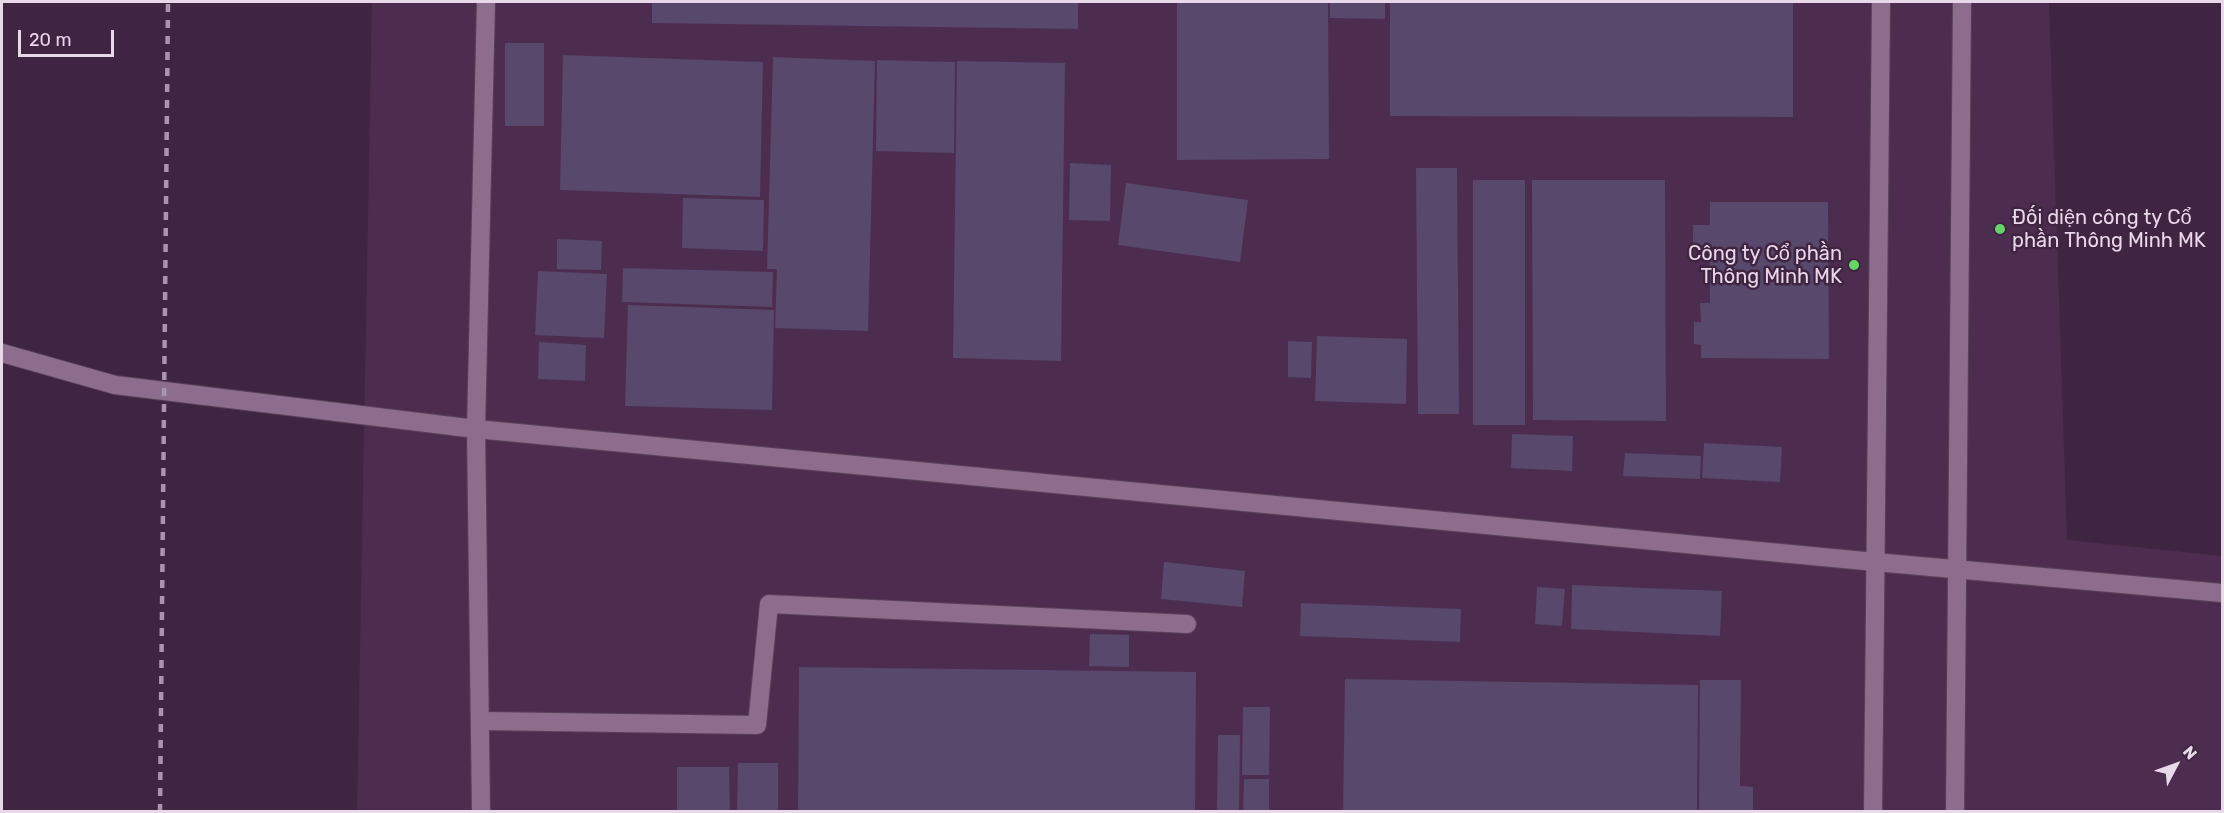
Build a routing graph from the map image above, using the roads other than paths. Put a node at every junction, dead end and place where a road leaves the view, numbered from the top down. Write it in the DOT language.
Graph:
graph roads {
  1 [pos="486,2"];
  2 [pos="1881,2"];
  3 [pos="1962,2"];
  4 [pos="2,353"];
  5 [pos="476,429"];
  6 [pos="1875,562"];
  7 [pos="1955,568"];
  8 [pos="2223,593"];
  9 [pos="1187,624"];
  10 [pos="482,721"];
  11 [pos="481,812"];
  12 [pos="1873,812"];
  13 [pos="1955,812"];
  1 -- 5 [label="street"];
  2 -- 6 [label="street"];
  3 -- 7 [label="street"];
  4 -- 5 [label="street"];
  5 -- 6 [label="street"];
  5 -- 10 [label="street"];
  6 -- 7 [label="street"];
  6 -- 12 [label="street"];
  7 -- 8 [label="street"];
  7 -- 13 [label="street"];
  9 -- 10 [label="street"];
  10 -- 11 [label="street"];
}
